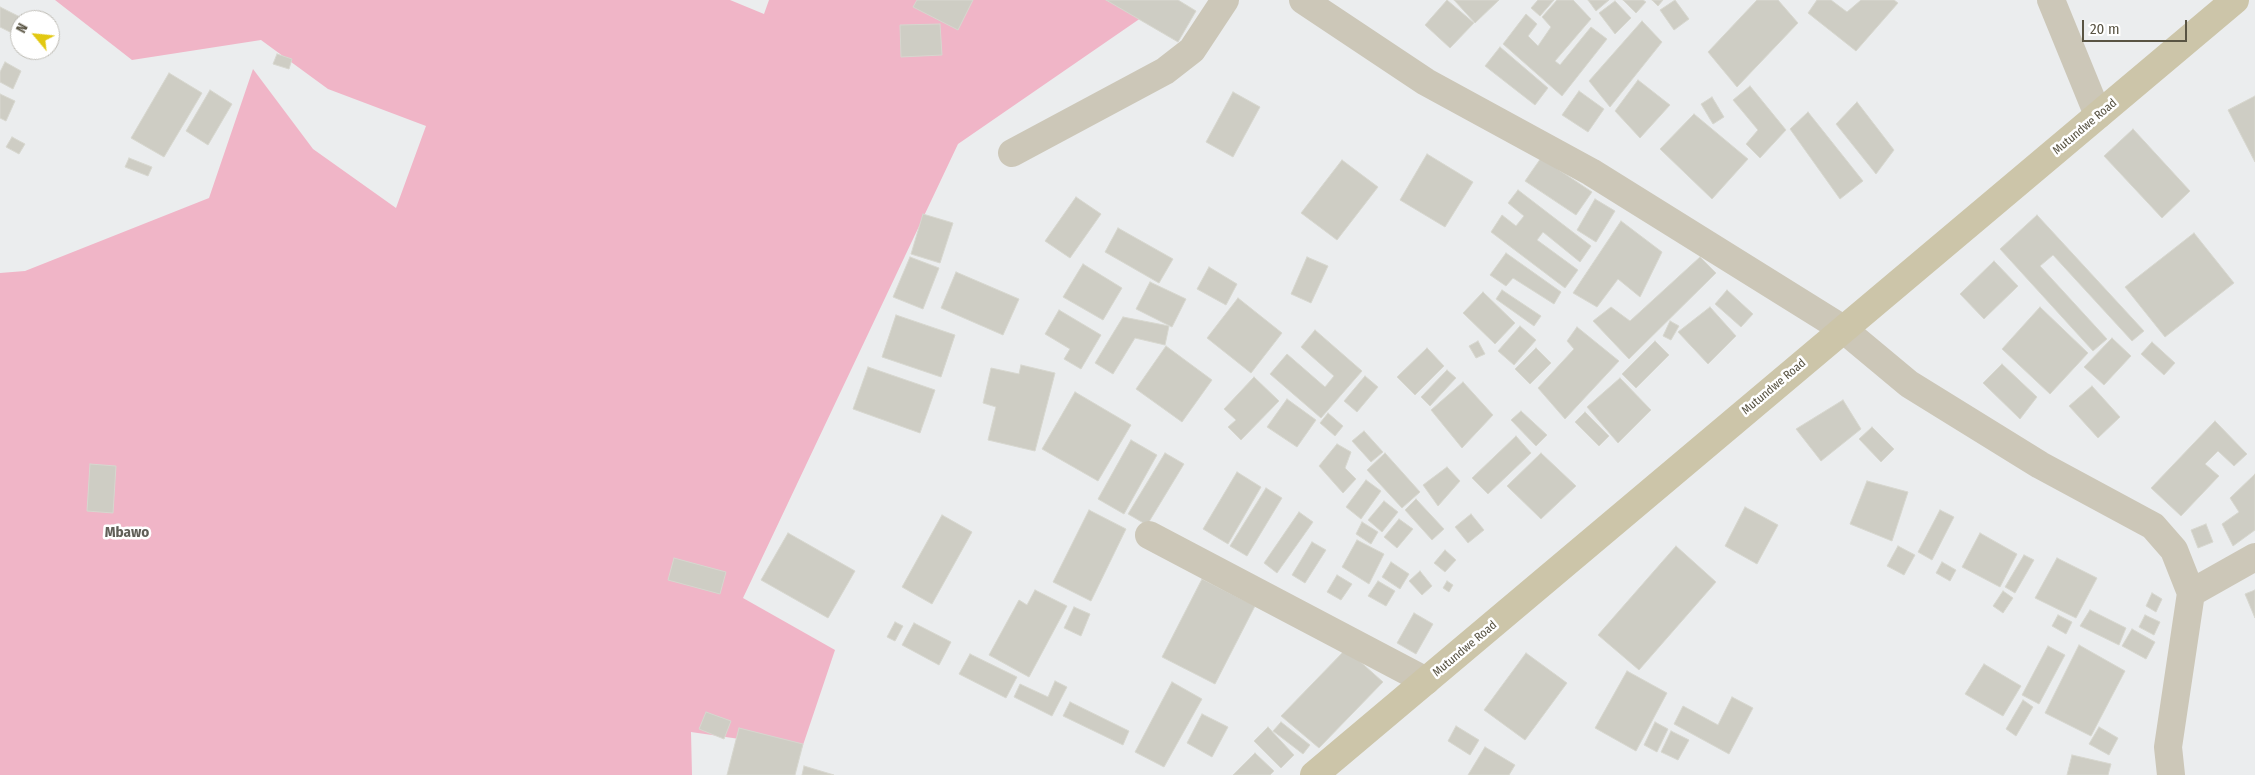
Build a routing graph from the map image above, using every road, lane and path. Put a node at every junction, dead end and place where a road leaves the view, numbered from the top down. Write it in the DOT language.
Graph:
graph roads {
  1 [pos="1225,0"];
  2 [pos="1303,0"];
  3 [pos="2051,0"];
  4 [pos="2235,0"];
  5 [pos="2098,115"];
  6 [pos="1012,153"];
  7 [pos="1843,329"];
  8 [pos="1149,535"];
  9 [pos="2255,557"];
  10 [pos="2191,593"];
  11 [pos="1426,681"];
  12 [pos="1314,775"];
  13 [pos="2171,775"];
  1 -- 6 [label="street"];
  2 -- 7 [label="street"];
  3 -- 5 [label="street"];
  4 -- 5 [label="main road, Mutundwe Road"];
  5 -- 7 [label="main road, Mutundwe Road"];
  7 -- 10 [label="street"];
  7 -- 11 [label="main road, Mutundwe Road"];
  8 -- 11 [label="street"];
  9 -- 10 [label="street"];
  10 -- 13 [label="street"];
  11 -- 12 [label="main road, Mutundwe Road"];
}
